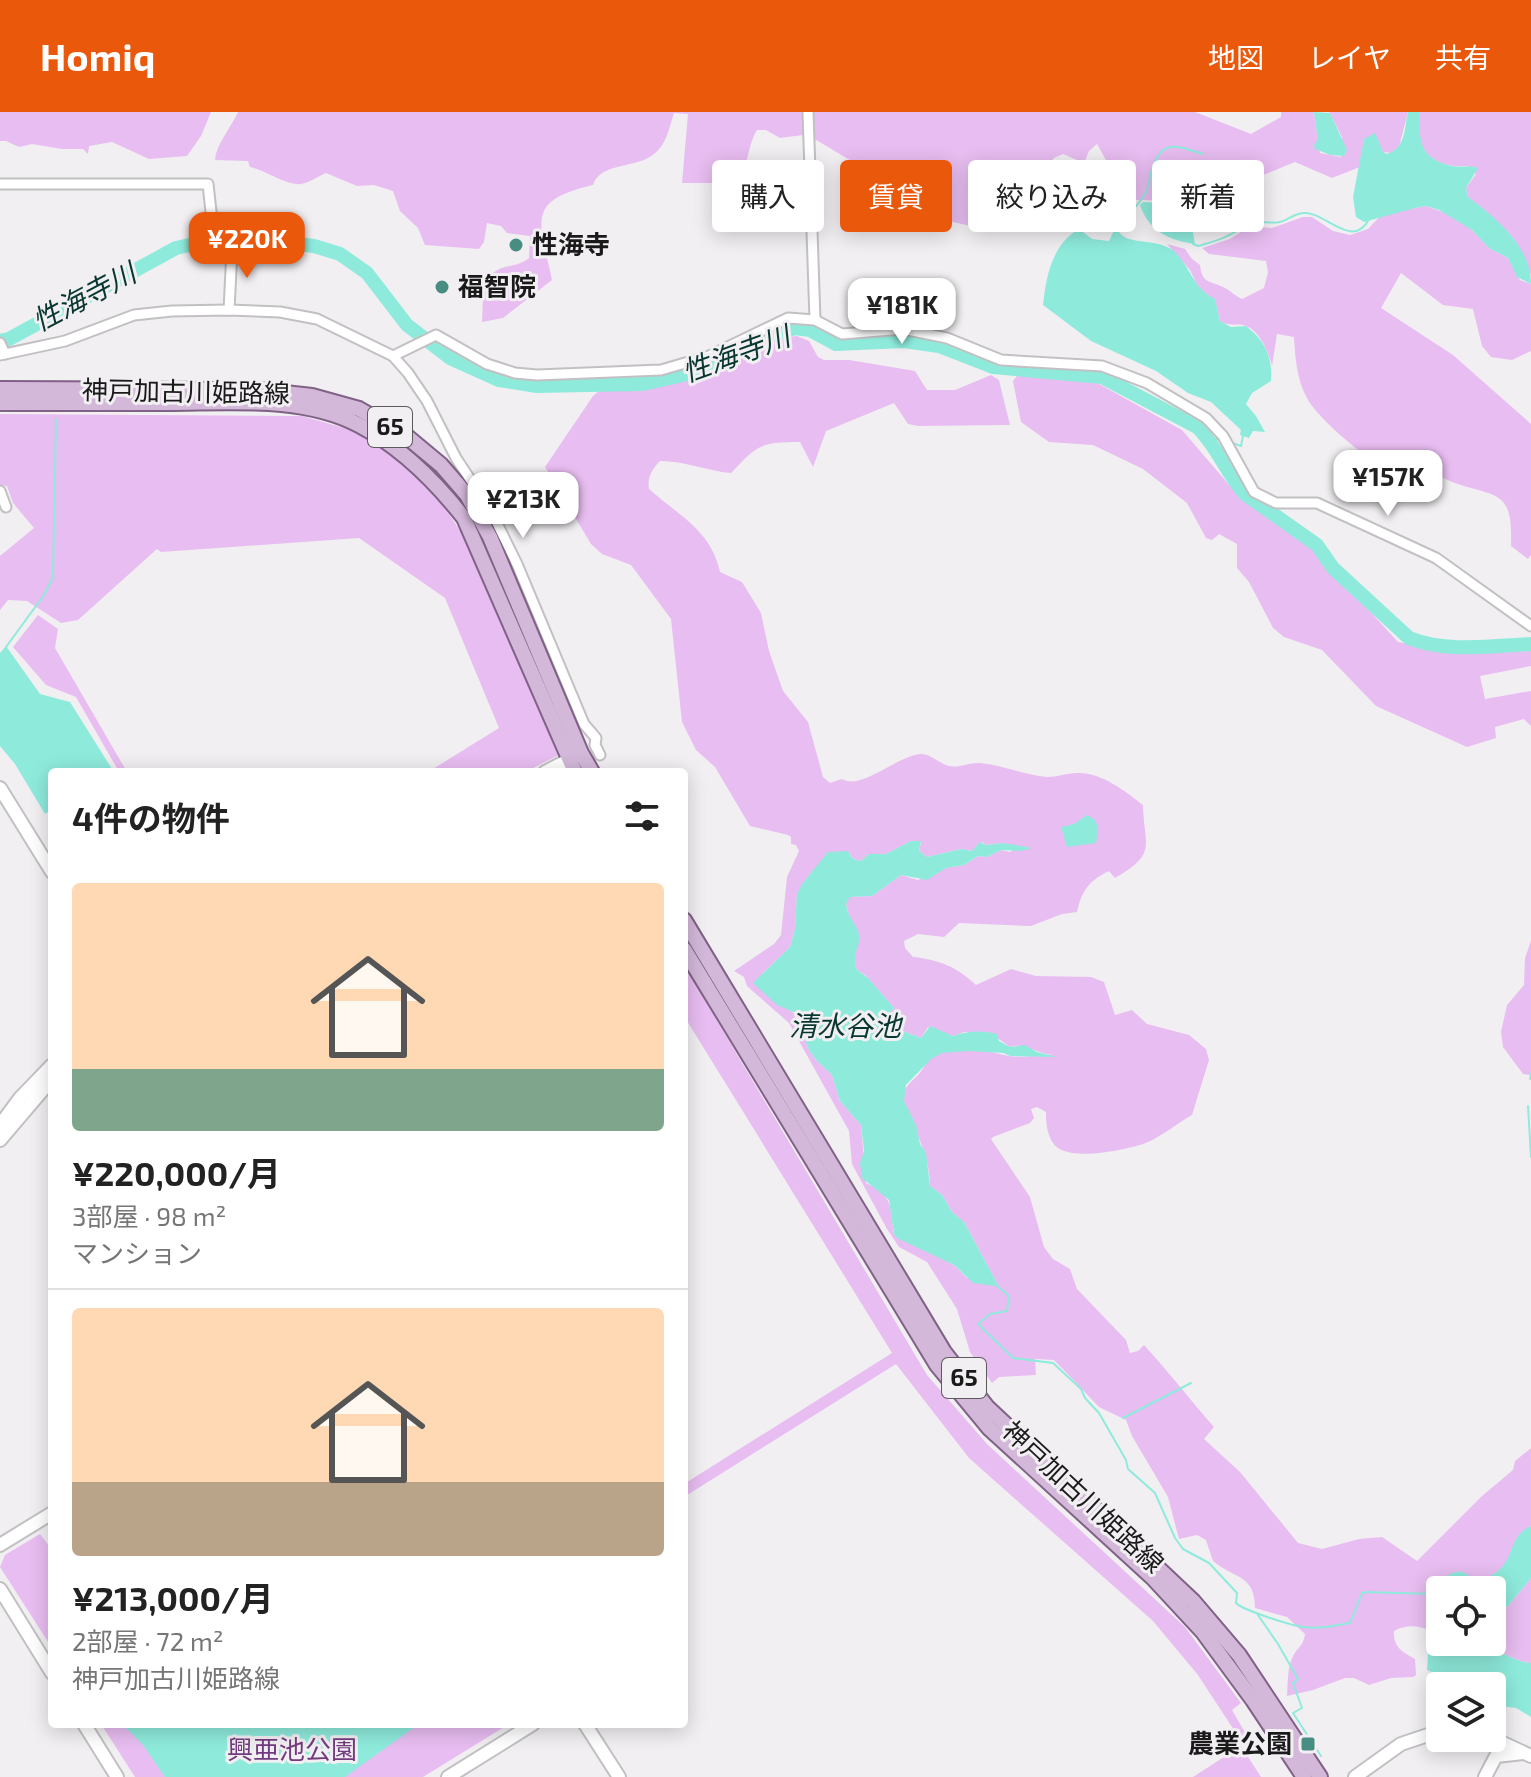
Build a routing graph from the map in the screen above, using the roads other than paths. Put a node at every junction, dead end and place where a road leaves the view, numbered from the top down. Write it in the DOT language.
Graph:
graph roads {
  1 [pos="808,112"];
  2 [pos="0,184"];
  3 [pos="229,310"];
  4 [pos="815,320"];
  5 [pos="2,350"];
  6 [pos="393,356"];
  7 [pos="0,389"];
  8 [pos="0,403"];
  9 [pos="0,491"];
  10 [pos="6,507"];
  11 [pos="1531,626"];
  12 [pos="595,745"];
  13 [pos="600,755"];
  14 [pos="578,766"];
  15 [pos="0,788"];
  16 [pos="48,866"];
  17 [pos="688,927"];
  18 [pos="688,956"];
  19 [pos="48,1069"];
  20 [pos="48,1084"];
  21 [pos="0,1125"];
  22 [pos="0,1140"];
  23 [pos="48,1515"];
  24 [pos="0,1545"];
  25 [pos="0,1589"];
  26 [pos="48,1667"];
  27 [pos="86,1728"];
  28 [pos="527,1728"];
  29 [pos="588,1728"];
  30 [pos="1426,1736"];
  31 [pos="1506,1744"];
  32 [pos="1495,1752"];
  33 [pos="1527,1754"];
  34 [pos="1496,1756"];
  35 [pos="117,1777"];
  36 [pos="448,1777"];
  37 [pos="619,1777"];
  38 [pos="1304,1777"];
  39 [pos="1320,1777"];
  40 [pos="1355,1777"];
  41 [pos="1485,1777"];
  1 -- 4 [label="street"];
  2 -- 3 [label="street"];
  3 -- 5 [label="street"];
  3 -- 6 [label="street"];
  4 -- 6 [label="street"];
  4 -- 11 [label="street"];
  6 -- 12 [label="street"];
  7 -- 14 [label="main road, 神戸加古川姫路線 / 65"];
  8 -- 14 [label="main road, 神戸加古川姫路線 / 65"];
  9 -- 10 [label="street"];
  12 -- 13 [label="street"];
  12 -- 14 [label="street"];
  15 -- 16 [label="street"];
  17 -- 39 [label="main road, 神戸加古川姫路線 / 65"];
  18 -- 38 [label="main road, 神戸加古川姫路線 / 65"];
  19 -- 21 [label="street"];
  20 -- 22 [label="street"];
  23 -- 24 [label="street"];
  25 -- 26 [label="street"];
  27 -- 35 [label="street"];
  28 -- 36 [label="street"];
  29 -- 37 [label="street"];
  30 -- 40 [label="street"];
  31 -- 33 [label="street"];
  32 -- 34 [label="street"];
  33 -- 34 [label="street"];
  34 -- 41 [label="street"];
}
